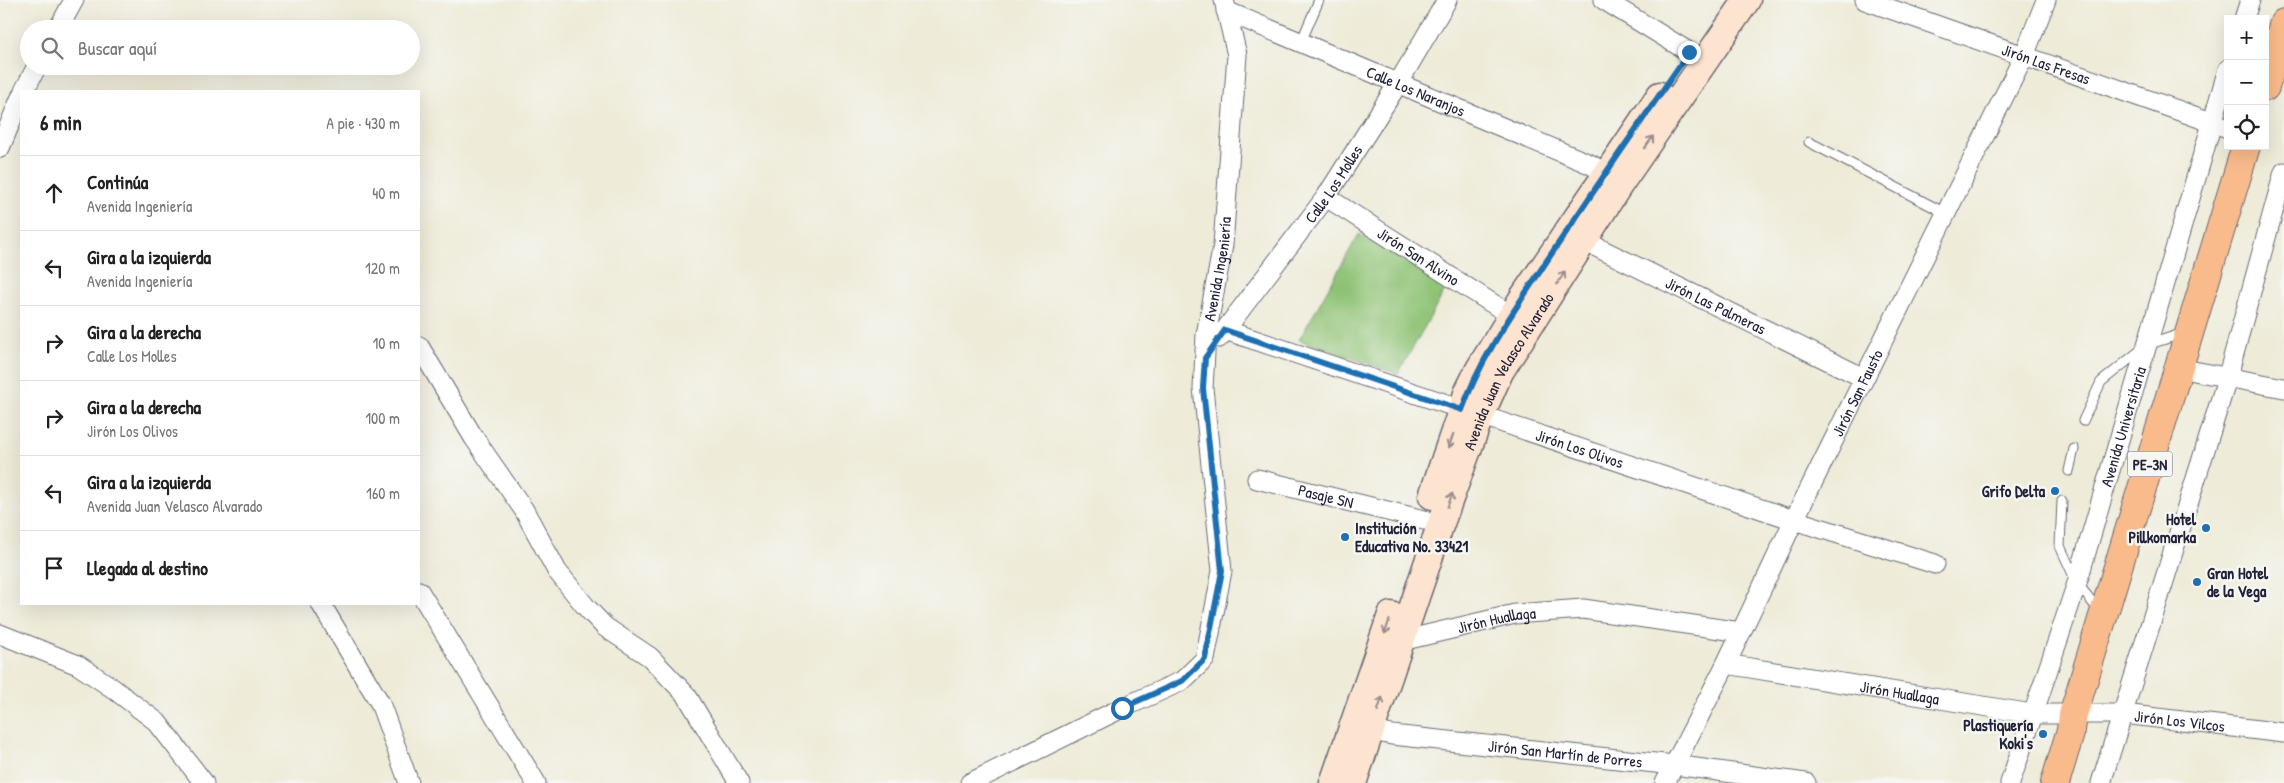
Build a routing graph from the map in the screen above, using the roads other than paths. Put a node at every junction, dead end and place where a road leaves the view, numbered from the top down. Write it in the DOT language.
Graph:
graph roads {
  1 [pos="74,0"];
  2 [pos="1318,0"];
  3 [pos="1447,0"];
  4 [pos="1604,0"];
  5 [pos="1726,0"];
  6 [pos="1747,0"];
  7 [pos="1865,0"];
  8 [pos="2046,0"];
  9 [pos="2250,0"];
  10 [pos="1225,5"];
  11 [pos="1910,8"];
  12 [pos="2245,15"];
  13 [pos="63,20"];
  14 [pos="2284,23"];
  15 [pos="1301,42"];
  16 [pos="1689,52"];
  17 [pos="2024,56"];
  18 [pos="32,75"];
  19 [pos="2274,75"];
  20 [pos="1399,82"];
  21 [pos="25,90"];
  22 [pos="2224,94"];
  23 [pos="20,99"];
  24 [pos="2219,125"];
  25 [pos="1809,142"];
  26 [pos="0,148"];
  27 [pos="2245,150"];
  28 [pos="2284,172"];
  29 [pos="1605,174"];
  30 [pos="1326,197"];
  31 [pos="1947,214"];
  32 [pos="1575,236"];
  33 [pos="1512,316"];
  34 [pos="1225,330"];
  35 [pos="2189,331"];
  36 [pos="2147,346"];
  37 [pos="420,348"];
  38 [pos="1205,358"];
  39 [pos="2178,368"];
  40 [pos="1864,378"];
  41 [pos="2227,379"];
  42 [pos="2284,388"];
  43 [pos="1471,413"];
  44 [pos="2083,421"];
  45 [pos="2074,449"];
  46 [pos="2069,471"];
  47 [pos="1257,479"];
  48 [pos="2062,501"];
  49 [pos="1424,520"];
  50 [pos="1794,520"];
  51 [pos="1935,564"];
  52 [pos="2077,583"];
  53 [pos="420,593"];
  54 [pos="322,605"];
  55 [pos="2105,617"];
  56 [pos="1741,632"];
  57 [pos="0,634"];
  58 [pos="1401,641"];
  59 [pos="1726,664"];
  60 [pos="2032,714"];
  61 [pos="2123,714"];
  62 [pos="2073,715"];
  63 [pos="1362,728"];
  64 [pos="2282,728"];
  65 [pos="1674,765"];
  66 [pos="204,783"];
  67 [pos="409,783"];
  68 [pos="536,783"];
  69 [pos="739,783"];
  70 [pos="970,783"];
  71 [pos="1333,783"];
  72 [pos="1353,783"];
  73 [pos="1665,783"];
  74 [pos="1806,783"];
  75 [pos="2010,783"];
  76 [pos="2055,783"];
  77 [pos="2101,783"];
  1 -- 13 [label="street"];
  2 -- 15 [label="lane"];
  3 -- 20 [label="street, Calle Los Molles"];
  4 -- 16 [label="street"];
  5 -- 16 [label="street, Avenida Juan Velasco Alvarado"];
  32 -- 6 [label="street, Avenida Juan Velasco Alvarado, one-way"];
  7 -- 11 [label="street, Jirón Las Fresas"];
  8 -- 17 [label="street, Jirón San Fausto"];
  9 -- 12 [label="street"];
  10 -- 15 [label="street, Calle Los Naranjos"];
  10 -- 38 [label="street, Avenida Ingeniería"];
  11 -- 17 [label="street, Jirón Las Fresas"];
  14 -- 19 [label="highway"];
  15 -- 20 [label="street, Calle Los Naranjos"];
  16 -- 29 [label="street, Avenida Juan Velasco Alvarado"];
  17 -- 24 [label="street, Jirón Las Fresas"];
  17 -- 31 [label="street, Jirón San Fausto"];
  18 -- 21 [label="street"];
  20 -- 29 [label="street, Calle Los Naranjos"];
  20 -- 30 [label="street, Calle Los Molles"];
  22 -- 24 [label="street, Avenida Universitaria"];
  23 -- 26 [label="street"];
  24 -- 36 [label="street, Avenida Universitaria"];
  25 -- 31 [label="lane"];
  27 -- 35 [label="highway, PE-3N"];
  28 -- 41 [label="street"];
  29 -- 32 [label="street, Avenida Juan Velasco Alvarado"];
  30 -- 33 [label="street, Jirón San Alvino"];
  30 -- 34 [label="street, Calle Los Molles"];
  31 -- 40 [label="street, Jirón San Fausto"];
  32 -- 33 [label="street, Avenida Juan Velasco Alvarado"];
  32 -- 40 [label="street, Jirón Las Palmeras"];
  43 -- 32 [label="street, Avenida Juan Velasco Alvarado, one-way"];
  33 -- 43 [label="street, Avenida Juan Velasco Alvarado"];
  34 -- 38 [label="street, Calle Los Molles"];
  34 -- 43 [label="street, Jirón Los Olivos"];
  35 -- 36 [label="lane"];
  35 -- 39 [label="highway, PE-3N"];
  36 -- 44 [label="lane"];
  36 -- 52 [label="street, Avenida Universitaria"];
  37 -- 69 [label="street"];
  38 -- 70 [label="street, Avenida Ingeniería"];
  39 -- 41 [label="street"];
  39 -- 55 [label="highway, PE-3N"];
  40 -- 50 [label="street, Jirón San Fausto"];
  41 -- 42 [label="street"];
  41 -- 61 [label="street"];
  43 -- 49 [label="street, Avenida Juan Velasco Alvarado, one-way"];
  43 -- 50 [label="street, Jirón Los Olivos"];
  58 -- 43 [label="street, Avenida Juan Velasco Alvarado, one-way"];
  45 -- 46 [label="lane"];
  47 -- 49 [label="street, Pasaje SN"];
  48 -- 52 [label="lane"];
  49 -- 63 [label="street, Avenida Juan Velasco Alvarado, one-way"];
  50 -- 51 [label="street, Jirón Los Olivos"];
  50 -- 56 [label="street, Jirón San Fausto"];
  52 -- 55 [label="lane"];
  52 -- 60 [label="street, Avenida Universitaria"];
  53 -- 68 [label="street"];
  54 -- 67 [label="street"];
  55 -- 62 [label="highway, PE-3N"];
  56 -- 58 [label="street, Jirón Huallaga"];
  56 -- 59 [label="street, Jirón San Fausto"];
  57 -- 66 [label="street"];
  63 -- 58 [label="street, Avenida Juan Velasco Alvarado, one-way"];
  59 -- 60 [label="street, Jirón Huallaga"];
  59 -- 65 [label="street, Jirón San Fausto"];
  60 -- 62 [label="street, Jirón Huallaga"];
  60 -- 75 [label="street, Avenida Universitaria"];
  61 -- 62 [label="street, Jirón Los Vilcos"];
  61 -- 64 [label="street, Jirón Los Vilcos"];
  61 -- 77 [label="street"];
  62 -- 76 [label="highway, PE-3N"];
  63 -- 65 [label="street, Jirón San Martín de Porres"];
  63 -- 71 [label="street, Avenida Juan Velasco Alvarado"];
  63 -- 72 [label="street, Avenida Juan Velasco Alvarado"];
  65 -- 73 [label="street, Jirón San Fausto"];
  65 -- 74 [label="street, Jirón San Martín de Porres"];
}
